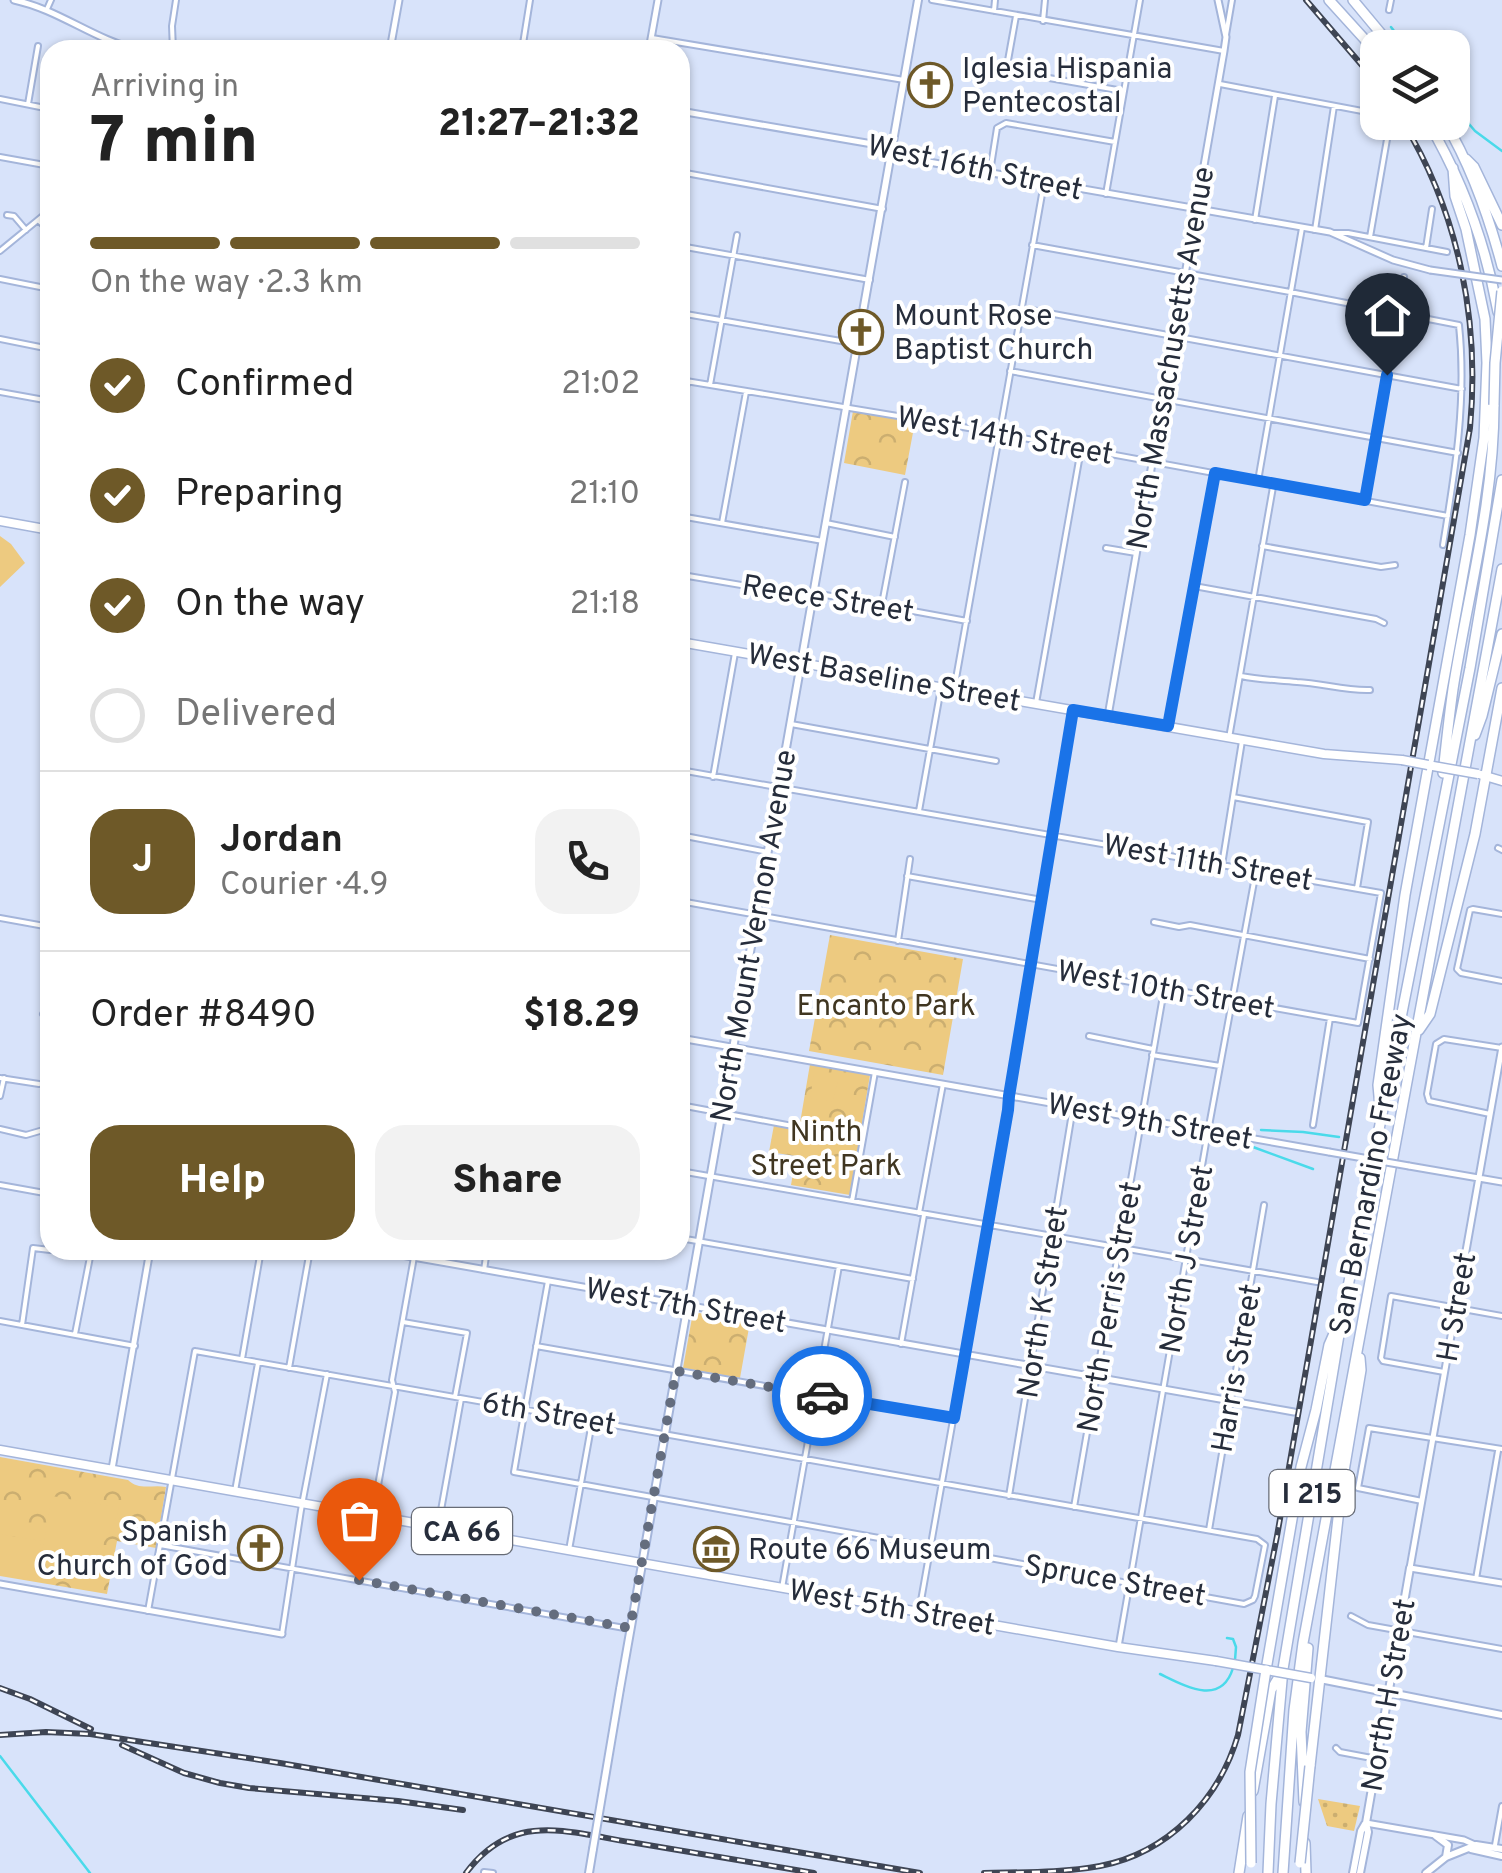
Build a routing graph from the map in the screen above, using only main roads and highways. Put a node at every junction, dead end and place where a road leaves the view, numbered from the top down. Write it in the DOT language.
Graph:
graph roads {
  1 [pos="918,0"];
  2 [pos="1329,0"];
  3 [pos="1353,0"];
  4 [pos="1379,30"];
  5 [pos="1360,34"];
  6 [pos="1437,140"];
  7 [pos="1455,140"];
  8 [pos="1464,157"];
  9 [pos="1452,168"];
  10 [pos="1502,226"];
  11 [pos="1502,266"];
  12 [pos="1502,291"];
  13 [pos="1502,335"];
  14 [pos="1494,442"];
  15 [pos="1502,480"];
  16 [pos="0,521"];
  17 [pos="40,528"];
  18 [pos="1470,536"];
  19 [pos="1502,568"];
  20 [pos="1502,634"];
  21 [pos="690,644"];
  22 [pos="802,663"];
  23 [pos="1502,688"];
  24 [pos="1468,751"];
  25 [pos="1428,765"];
  26 [pos="1481,775"];
  27 [pos="1502,781"];
  28 [pos="1434,849"];
  29 [pos="1417,1032"];
  30 [pos="1381,1120"];
  31 [pos="1342,1317"];
  32 [pos="1359,1340"];
  33 [pos="0,1450"];
  34 [pos="642,1563"];
  35 [pos="1317,1566"];
  36 [pos="1410,1568"];
  37 [pos="1284,1669"];
  38 [pos="1266,1670"];
  39 [pos="1316,1678"];
  40 [pos="1388,1694"];
  41 [pos="1502,1715"];
  42 [pos="1436,1836"];
  43 [pos="1498,1852"];
  44 [pos="1446,1856"];
  45 [pos="1251,1868"];
  46 [pos="589,1873"];
  47 [pos="1239,1873"];
  48 [pos="1268,1873"];
  49 [pos="1283,1873"];
  50 [pos="1302,1873"];
  51 [pos="1356,1873"];
  52 [pos="1426,1873"];
  1 -- 22 [label="main road, North Mount Vernon Avenue"];
  2 -- 5 [label="highway"];
  3 -- 4 [label="highway"];
  6 -- 9 [label="highway"];
  7 -- 8 [label="highway"];
  8 -- 10 [label="highway"];
  8 -- 11 [label="highway"];
  9 -- 13 [label="highway"];
  9 -- 18 [label="highway"];
  12 -- 14 [label="highway, bridge"];
  14 -- 18 [label="highway"];
  14 -- 28 [label="highway"];
  15 -- 28 [label="highway, San Bernardino Freeway / I 215"];
  16 -- 17 [label="main road"];
  18 -- 25 [label="highway"];
  19 -- 24 [label="highway, San Bernardino Freeway / I 215"];
  20 -- 24 [label="highway"];
  21 -- 22 [label="main road, West Baseline Street"];
  22 -- 25 [label="main road, West Baseline Street, bridge"];
  22 -- 34 [label="main road, North Mount Vernon Avenue"];
  23 -- 26 [label="highway"];
  24 -- 29 [label="highway, San Bernardino Freeway / I 215"];
  25 -- 26 [label="main road, West Baseline Street, bridge"];
  25 -- 30 [label="highway"];
  26 -- 27 [label="main road, West Baseline Street"];
  26 -- 29 [label="highway"];
  28 -- 30 [label="highway, San Bernardino Freeway / I 215"];
  29 -- 32 [label="highway, San Bernardino Freeway / I 215"];
  30 -- 31 [label="highway, San Bernardino Freeway / I 215"];
  31 -- 37 [label="highway, San Bernardino Freeway / I 215"];
  31 -- 38 [label="highway"];
  32 -- 35 [label="highway, San Bernardino Freeway / I 215"];
  32 -- 39 [label="highway"];
  33 -- 34 [label="main road, West 5th Street / CA 66"];
  34 -- 38 [label="main road, West 5th Street / CA 66, bridge"];
  34 -- 46 [label="main road, North Mount Vernon Avenue, bridge"];
  35 -- 49 [label="highway, San Bernardino Freeway / I 215"];
  35 -- 50 [label="highway"];
  36 -- 40 [label="main road, North H Street"];
  37 -- 47 [label="highway"];
  37 -- 48 [label="highway, San Bernardino Freeway / I 215"];
  38 -- 39 [label="main road, West 5th Street / CA 66, bridge"];
  38 -- 45 [label="highway, bridge"];
  39 -- 40 [label="main road, West 5th Street"];
  39 -- 50 [label="highway, bridge"];
  40 -- 41 [label="main road, West 5th Street"];
  40 -- 51 [label="main road, North H Street"];
  42 -- 44 [label="main road"];
  43 -- 44 [label="main road"];
  44 -- 52 [label="main road"];
}
